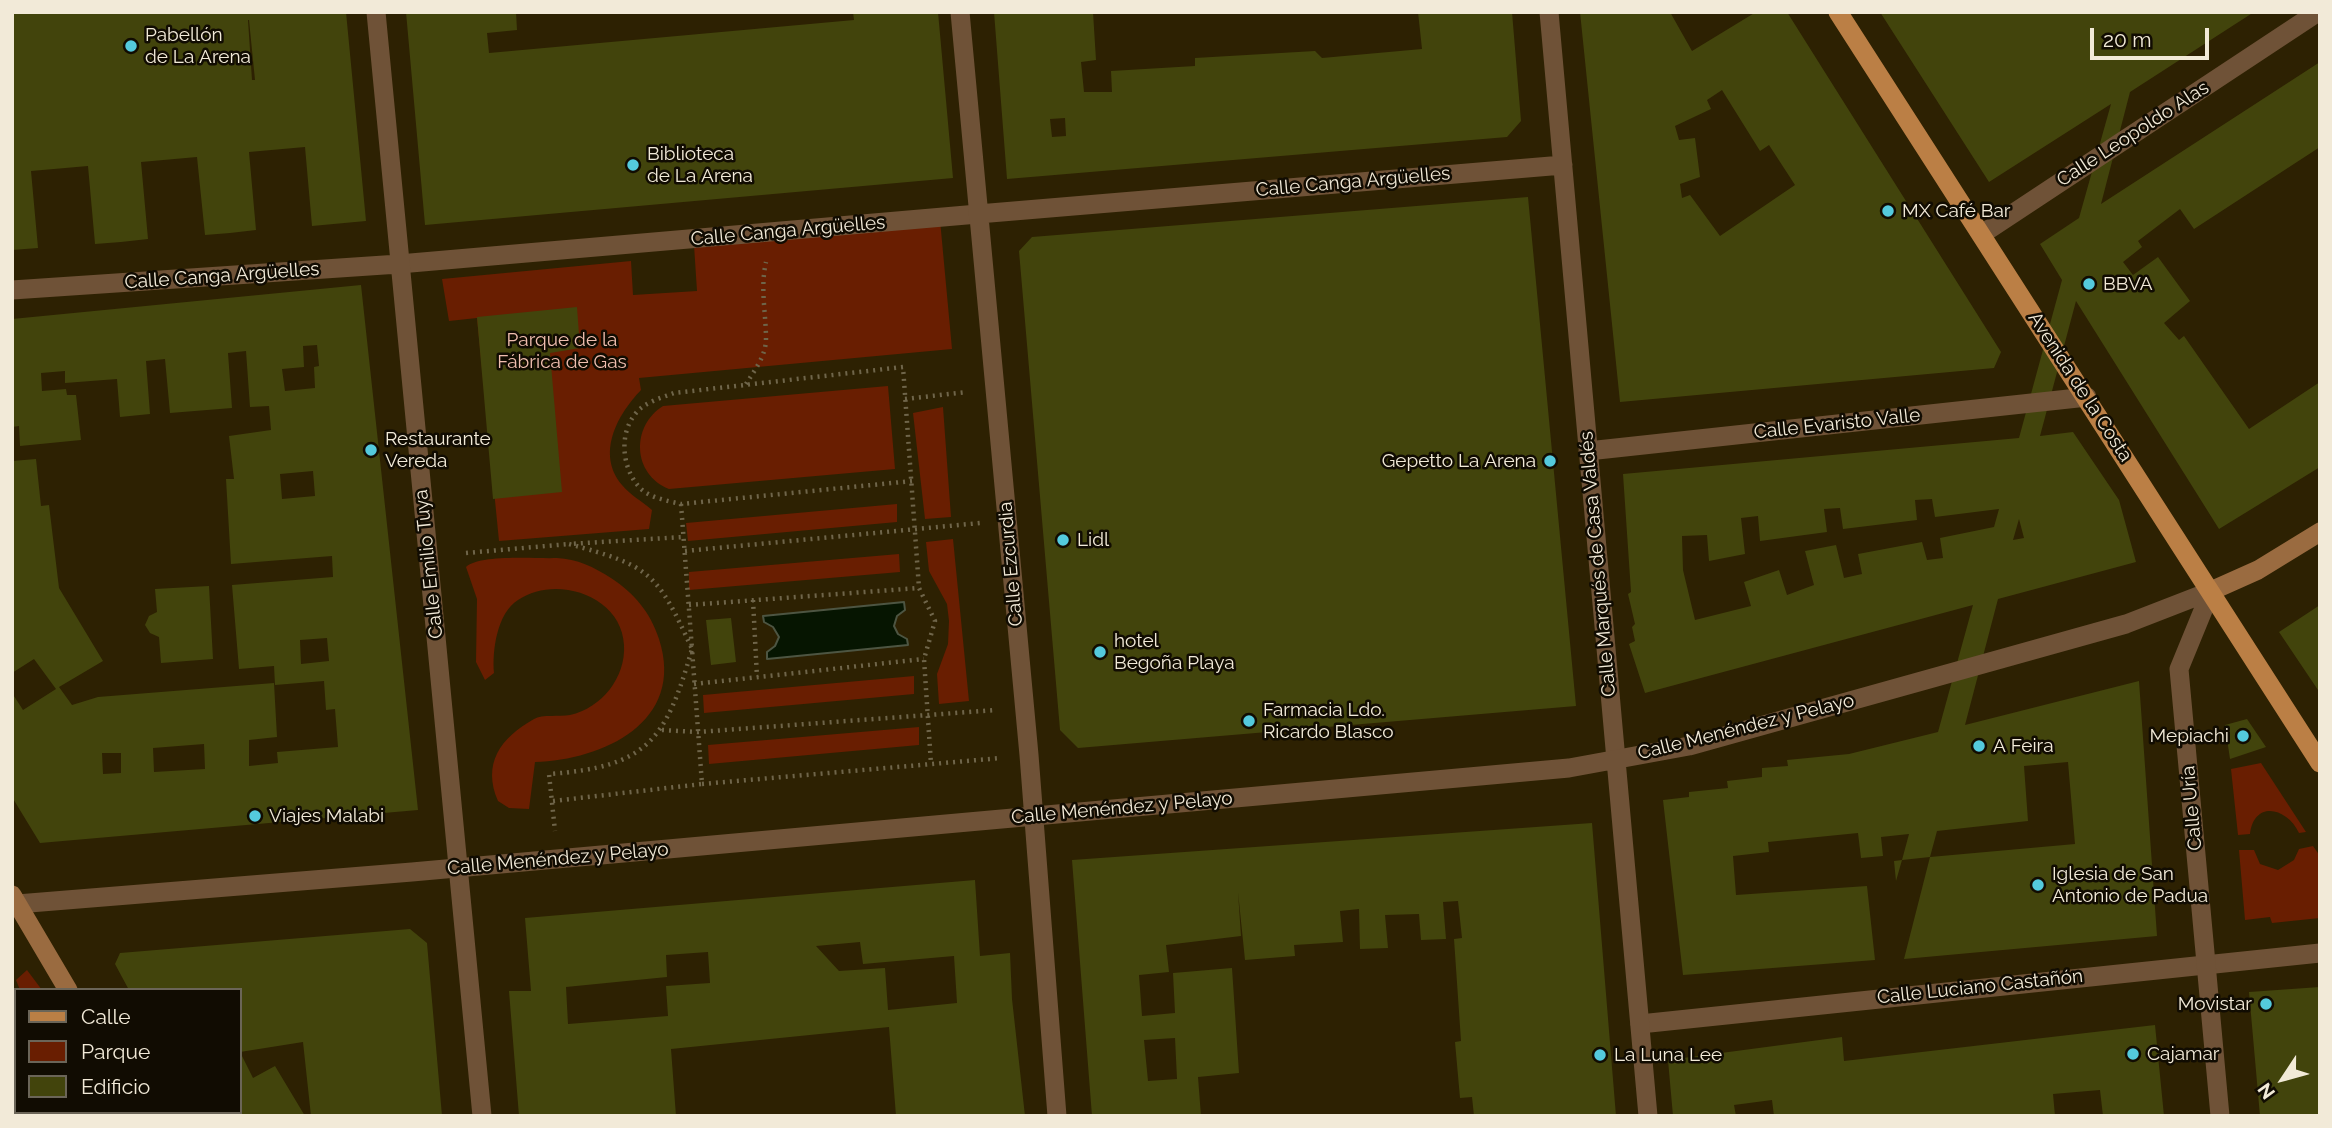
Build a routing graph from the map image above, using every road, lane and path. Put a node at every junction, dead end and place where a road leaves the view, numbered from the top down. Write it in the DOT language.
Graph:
graph roads {
  1 [pos="376,12"];
  2 [pos="960,12"];
  3 [pos="1549,12"];
  4 [pos="1838,12"];
  5 [pos="2318,12"];
  6 [pos="1563,165"];
  7 [pos="978,214"];
  8 [pos="774,232"];
  9 [pos="1982,234"];
  10 [pos="399,264"];
  11 [pos="12,290"];
  12 [pos="745,385"];
  13 [pos="968,392"];
  14 [pos="2087,397"];
  15 [pos="905,399"];
  16 [pos="1588,451"];
  17 [pos="912,481"];
  18 [pos="681,504"];
  19 [pos="980,523"];
  20 [pos="915,530"];
  21 [pos="2320,532"];
  22 [pos="683,537"];
  23 [pos="569,544"];
  24 [pos="685,551"];
  25 [pos="466,553"];
  26 [pos="919,588"];
  27 [pos="2211,591"];
  28 [pos="753,600"];
  29 [pos="688,605"];
  30 [pos="692,649"];
  31 [pos="924,659"];
  32 [pos="757,677"];
  33 [pos="694,684"];
  34 [pos="997,710"];
  35 [pos="928,714"];
  36 [pos="662,730"];
  37 [pos="698,732"];
  38 [pos="1029,755"];
  39 [pos="1616,760"];
  40 [pos="2320,763"];
  41 [pos="931,764"];
  42 [pos="702,784"];
  43 [pos="1034,815"];
  44 [pos="460,868"];
  45 [pos="13,902"];
  46 [pos="2320,953"];
  47 [pos="2206,963"];
  48 [pos="67,988"];
  49 [pos="1640,1024"];
  50 [pos="482,1116"];
  51 [pos="1057,1116"];
  52 [pos="1648,1116"];
  53 [pos="2220,1116"];
  1 -- 10 [label="street, Calle Emilio Tuya"];
  2 -- 7 [label="street, Calle Ezcurdia"];
  3 -- 6 [label="street, Calle Marqués de Casa Valdés"];
  4 -- 9 [label="main road, Avenida de la Costa"];
  5 -- 9 [label="street, Calle Leopoldo Alas"];
  6 -- 7 [label="street, Calle Canga Argüelles"];
  6 -- 16 [label="street, Calle Marqués de Casa Valdés"];
  7 -- 8 [label="street, Calle Canga Argüelles"];
  7 -- 38 [label="street, Calle Ezcurdia"];
  8 -- 10 [label="street, Calle Canga Argüelles"];
  8 -- 12 [label="path"];
  9 -- 14 [label="main road, Avenida de la Costa"];
  10 -- 11 [label="street, Calle Canga Argüelles"];
  10 -- 44 [label="street, Calle Emilio Tuya"];
  12 -- 15 [label="path"];
  12 -- 18 [label="path"];
  13 -- 15 [label="path"];
  14 -- 16 [label="street, Calle Evaristo Valle"];
  14 -- 27 [label="main road, Avenida de la Costa"];
  15 -- 17 [label="path"];
  16 -- 39 [label="street, Calle Marqués de Casa Valdés"];
  17 -- 18 [label="path"];
  17 -- 20 [label="path"];
  18 -- 22 [label="path"];
  19 -- 20 [label="path"];
  20 -- 24 [label="path"];
  20 -- 26 [label="path"];
  21 -- 27 [label="main road"];
  22 -- 23 [label="path"];
  22 -- 24 [label="path"];
  23 -- 25 [label="path"];
  23 -- 30 [label="path"];
  24 -- 29 [label="path"];
  26 -- 28 [label="path"];
  26 -- 31 [label="path"];
  27 -- 39 [label="street, Calle Menéndez y Pelayo"];
  27 -- 40 [label="main road, Avenida de la Costa"];
  27 -- 47 [label="street, Calle Uría"];
  28 -- 29 [label="path"];
  28 -- 32 [label="path"];
  29 -- 30 [label="path"];
  30 -- 33 [label="path"];
  30 -- 36 [label="path"];
  31 -- 32 [label="path"];
  31 -- 35 [label="path"];
  32 -- 33 [label="path"];
  33 -- 37 [label="path"];
  34 -- 35 [label="path"];
  35 -- 37 [label="path"];
  35 -- 41 [label="path"];
  36 -- 37 [label="path"];
  36 -- 42 [label="path"];
  37 -- 42 [label="path"];
  38 -- 41 [label="path"];
  38 -- 43 [label="street, Calle Ezcurdia"];
  39 -- 43 [label="street, Calle Menéndez y Pelayo"];
  39 -- 49 [label="street, Calle Marqués de Casa Valdés"];
  41 -- 42 [label="path"];
  43 -- 44 [label="street, Calle Menéndez y Pelayo"];
  43 -- 51 [label="street, Calle Ezcurdia"];
  44 -- 45 [label="street, Calle Menéndez y Pelayo"];
  44 -- 50 [label="street, Calle Emilio Tuya"];
  45 -- 48 [label="main road"];
  46 -- 47 [label="street, Calle Luciano Castañón"];
  47 -- 49 [label="street, Calle Luciano Castañón"];
  47 -- 53 [label="street, Calle Uría"];
  49 -- 52 [label="street, Calle Marqués de Casa Valdés"];
}
